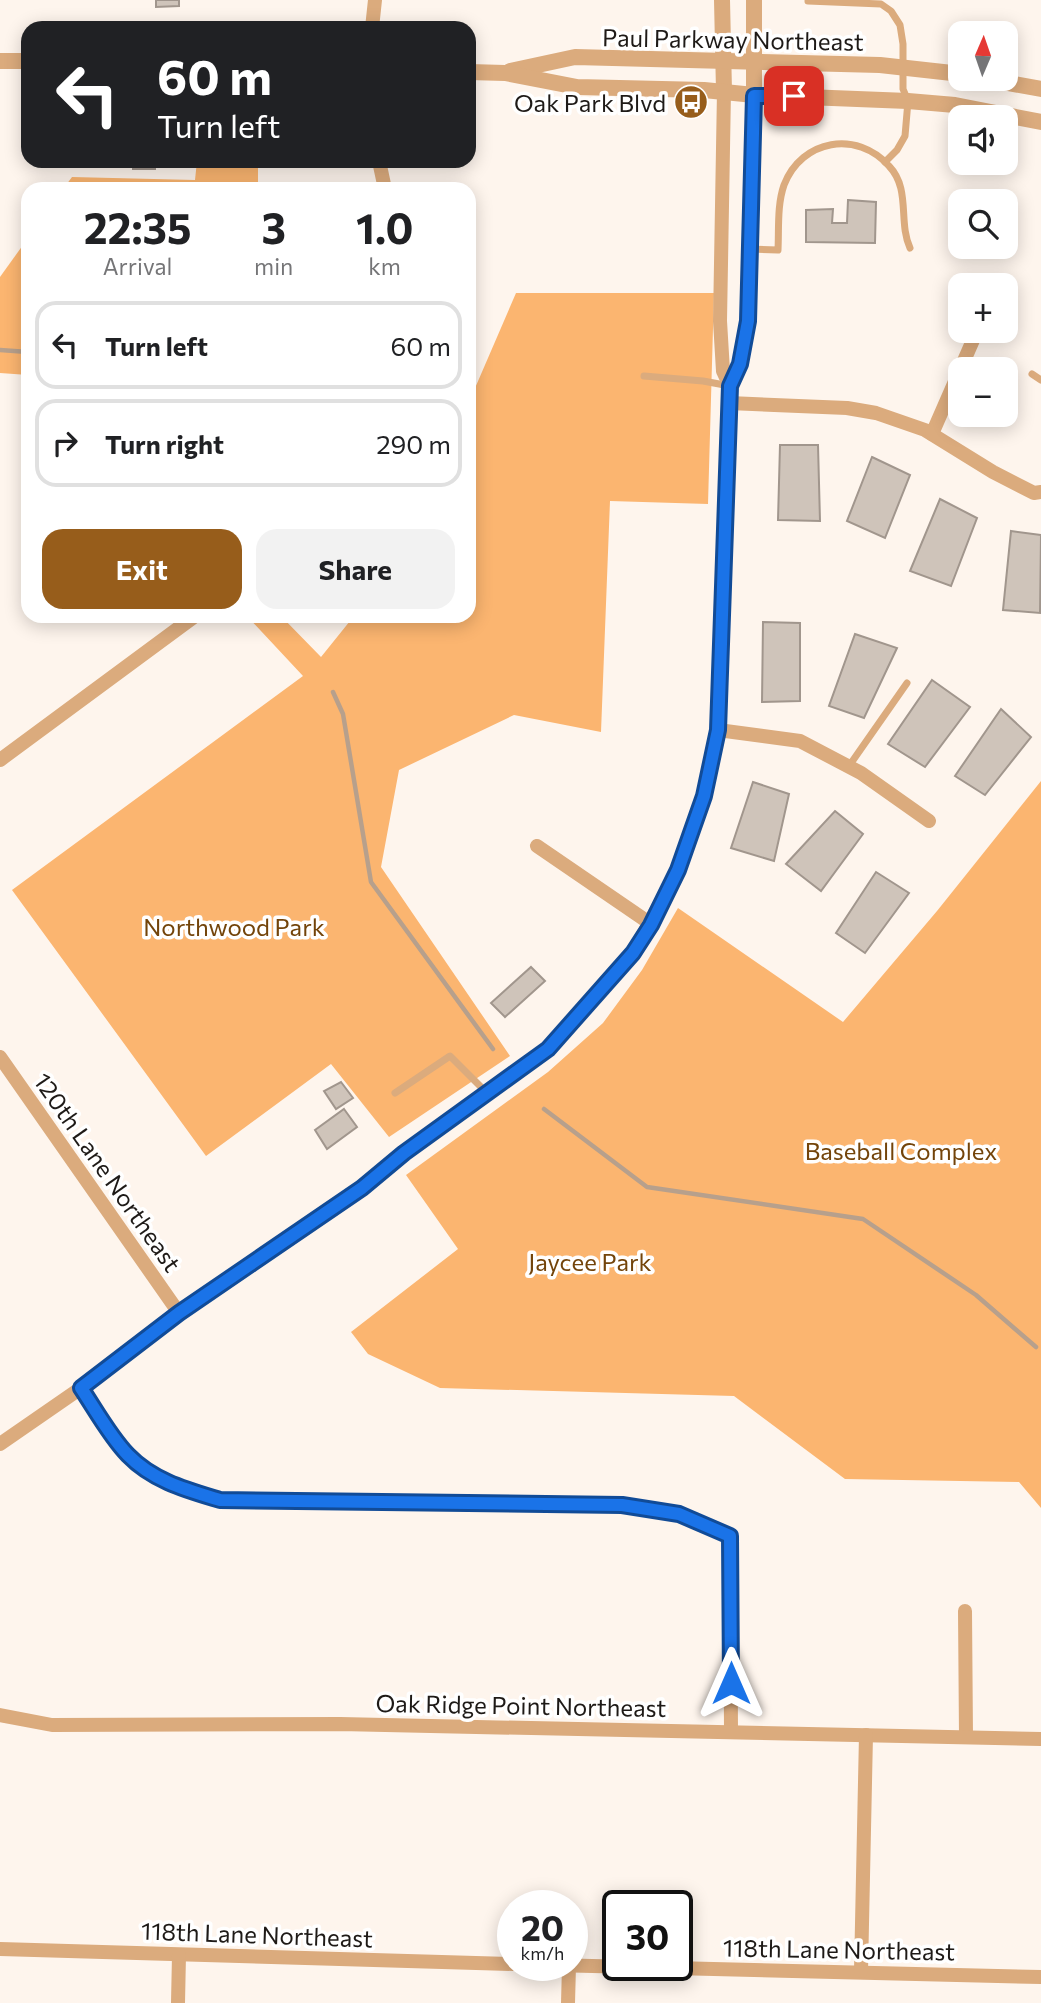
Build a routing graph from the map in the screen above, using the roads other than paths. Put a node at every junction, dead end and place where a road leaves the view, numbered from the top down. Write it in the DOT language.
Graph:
graph roads {
  1 [pos="375,0"];
  2 [pos="722,0"];
  3 [pos="754,0"];
  4 [pos="808,1"];
  5 [pos="373,21"];
  6 [pos="0,61"];
  7 [pos="21,61"];
  8 [pos="722,62"];
  9 [pos="754,63"];
  10 [pos="901,68"];
  11 [pos="476,72"];
  12 [pos="505,72"];
  13 [pos="948,73"];
  14 [pos="1018,85"];
  15 [pos="1041,89"];
  16 [pos="724,91"];
  17 [pos="754,96"];
  18 [pos="908,101"];
  19 [pos="1041,122"];
  20 [pos="885,162"];
  21 [pos="911,248"];
  22 [pos="750,249"];
  23 [pos="972,343"];
  24 [pos="1032,374"];
  25 [pos="645,376"];
  26 [pos="1041,380"];
  27 [pos="730,386"];
  28 [pos="729,403"];
  29 [pos="932,434"];
  30 [pos="1041,492"];
  31 [pos="186,623"];
  32 [pos="907,683"];
  33 [pos="718,730"];
  34 [pos="0,760"];
  35 [pos="848,767"];
  36 [pos="929,821"];
  37 [pos="537,846"];
  38 [pos="651,925"];
  39 [pos="0,1058"];
  40 [pos="486,1092"];
  41 [pos="395,1093"];
  42 [pos="179,1313"];
  43 [pos="81,1388"];
  44 [pos="0,1444"];
  45 [pos="965,1611"];
  46 [pos="0,1716"];
  47 [pos="731,1732"];
  48 [pos="866,1735"];
  49 [pos="966,1737"];
  50 [pos="1041,1738"];
  51 [pos="0,1949"];
  52 [pos="179,1955"];
  53 [pos="497,1964"];
  54 [pos="588,1966"];
  55 [pos="861,1971"];
  56 [pos="1041,1977"];
  57 [pos="569,1981"];
  58 [pos="177,2003"];
  59 [pos="568,2003"];
  1 -- 5 [label="street"];
  2 -- 8 [label="street"];
  3 -- 9 [label="street"];
  4 -- 10 [label="lane"];
  6 -- 7 [label="street"];
  8 -- 9 [label="street, Paul Parkway Northeast"];
  8 -- 12 [label="street, Paul Parkway Northeast"];
  8 -- 16 [label="street"];
  9 -- 10 [label="street, Paul Parkway Northeast"];
  9 -- 17 [label="street"];
  10 -- 13 [label="street, Paul Parkway Northeast"];
  10 -- 18 [label="lane"];
  11 -- 12 [label="street, Paul Parkway Northeast"];
  12 -- 16 [label="street, Paul Parkway Northeast"];
  14 -- 15 [label="street"];
  16 -- 17 [label="street, Paul Parkway Northeast"];
  16 -- 27 [label="street"];
  17 -- 18 [label="street, Paul Parkway Northeast"];
  17 -- 22 [label="street"];
  18 -- 19 [label="street, Paul Parkway Northeast"];
  18 -- 20 [label="lane"];
  20 -- 21 [label="lane"];
  20 -- 22 [label="lane"];
  22 -- 27 [label="street"];
  23 -- 29 [label="street"];
  24 -- 26 [label="lane"];
  25 -- 27 [label="lane"];
  27 -- 28 [label="street"];
  28 -- 29 [label="street"];
  28 -- 33 [label="street"];
  29 -- 30 [label="street"];
  31 -- 34 [label="street"];
  32 -- 35 [label="lane"];
  33 -- 35 [label="street"];
  33 -- 38 [label="street"];
  35 -- 36 [label="street"];
  37 -- 38 [label="street"];
  38 -- 40 [label="street"];
  39 -- 42 [label="street, 120th Lane Northeast"];
  40 -- 41 [label="lane"];
  40 -- 42 [label="street"];
  42 -- 43 [label="street"];
  43 -- 44 [label="street"];
  43 -- 47 [label="street"];
  45 -- 49 [label="street"];
  46 -- 47 [label="street, Oak Ridge Point Northeast"];
  47 -- 48 [label="street, Oak Ridge Point Northeast"];
  48 -- 49 [label="street, Oak Ridge Point Northeast"];
  48 -- 55 [label="street"];
  49 -- 50 [label="street, Oak Ridge Point Northeast"];
  51 -- 52 [label="street, 118th Lane Northeast"];
  52 -- 53 [label="street, 118th Lane Northeast"];
  52 -- 58 [label="street"];
  54 -- 55 [label="street, 118th Lane Northeast"];
  55 -- 56 [label="street, 118th Lane Northeast"];
  57 -- 59 [label="street"];
}
